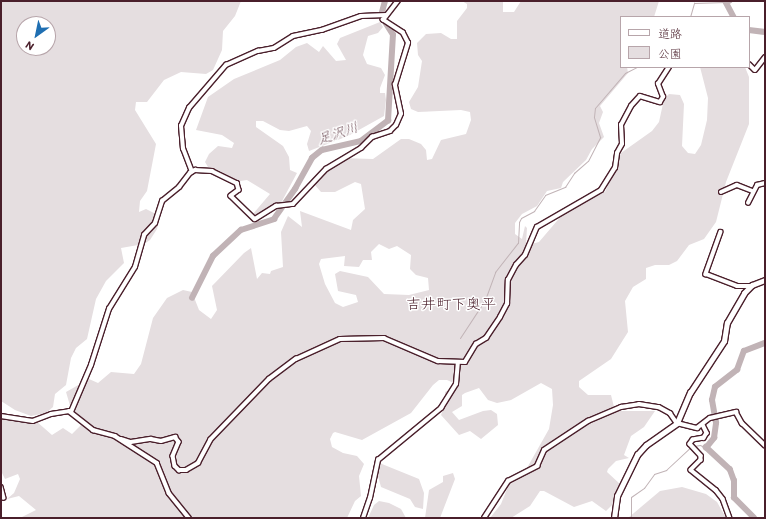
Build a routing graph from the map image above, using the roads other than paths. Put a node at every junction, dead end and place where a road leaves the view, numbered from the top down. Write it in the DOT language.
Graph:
graph roads {
  1 [pos="398,1"];
  2 [pos="386,15"];
  3 [pos="765,57"];
  4 [pos="750,65"];
  5 [pos="668,68"];
  6 [pos="192,172"];
  7 [pos="765,183"];
  8 [pos="753,191"];
  9 [pos="722,192"];
  10 [pos="748,202"];
  11 [pos="721,232"];
  12 [pos="765,280"];
  13 [pos="750,286"];
  14 [pos="458,363"];
  15 [pos="71,412"];
  16 [pos="1,416"];
  17 [pos="678,423"];
  18 [pos="703,425"];
  19 [pos="121,439"];
  20 [pos="765,445"];
  21 [pos="1,487"];
  22 [pos="4,498"];
  23 [pos="189,518"];
  24 [pos="363,518"];
  25 [pos="484,518"];
  26 [pos="614,518"];
  27 [pos="730,518"];
  1 -- 2 [label="street"];
  2 -- 6 [label="street"];
  2 -- 6 [label="street"];
  3 -- 4 [label="street"];
  5 -- 14 [label="street"];
  6 -- 15 [label="street"];
  7 -- 8 [label="street"];
  8 -- 9 [label="street"];
  8 -- 10 [label="street"];
  11 -- 13 [label="street"];
  12 -- 13 [label="street"];
  13 -- 17 [label="street"];
  14 -- 19 [label="street"];
  14 -- 24 [label="street"];
  15 -- 16 [label="street"];
  15 -- 19 [label="street"];
  17 -- 18 [label="street"];
  17 -- 25 [label="street"];
  17 -- 26 [label="street"];
  18 -- 20 [label="street"];
  18 -- 27 [label="street"];
  19 -- 23 [label="street"];
  21 -- 22 [label="street"];
}
